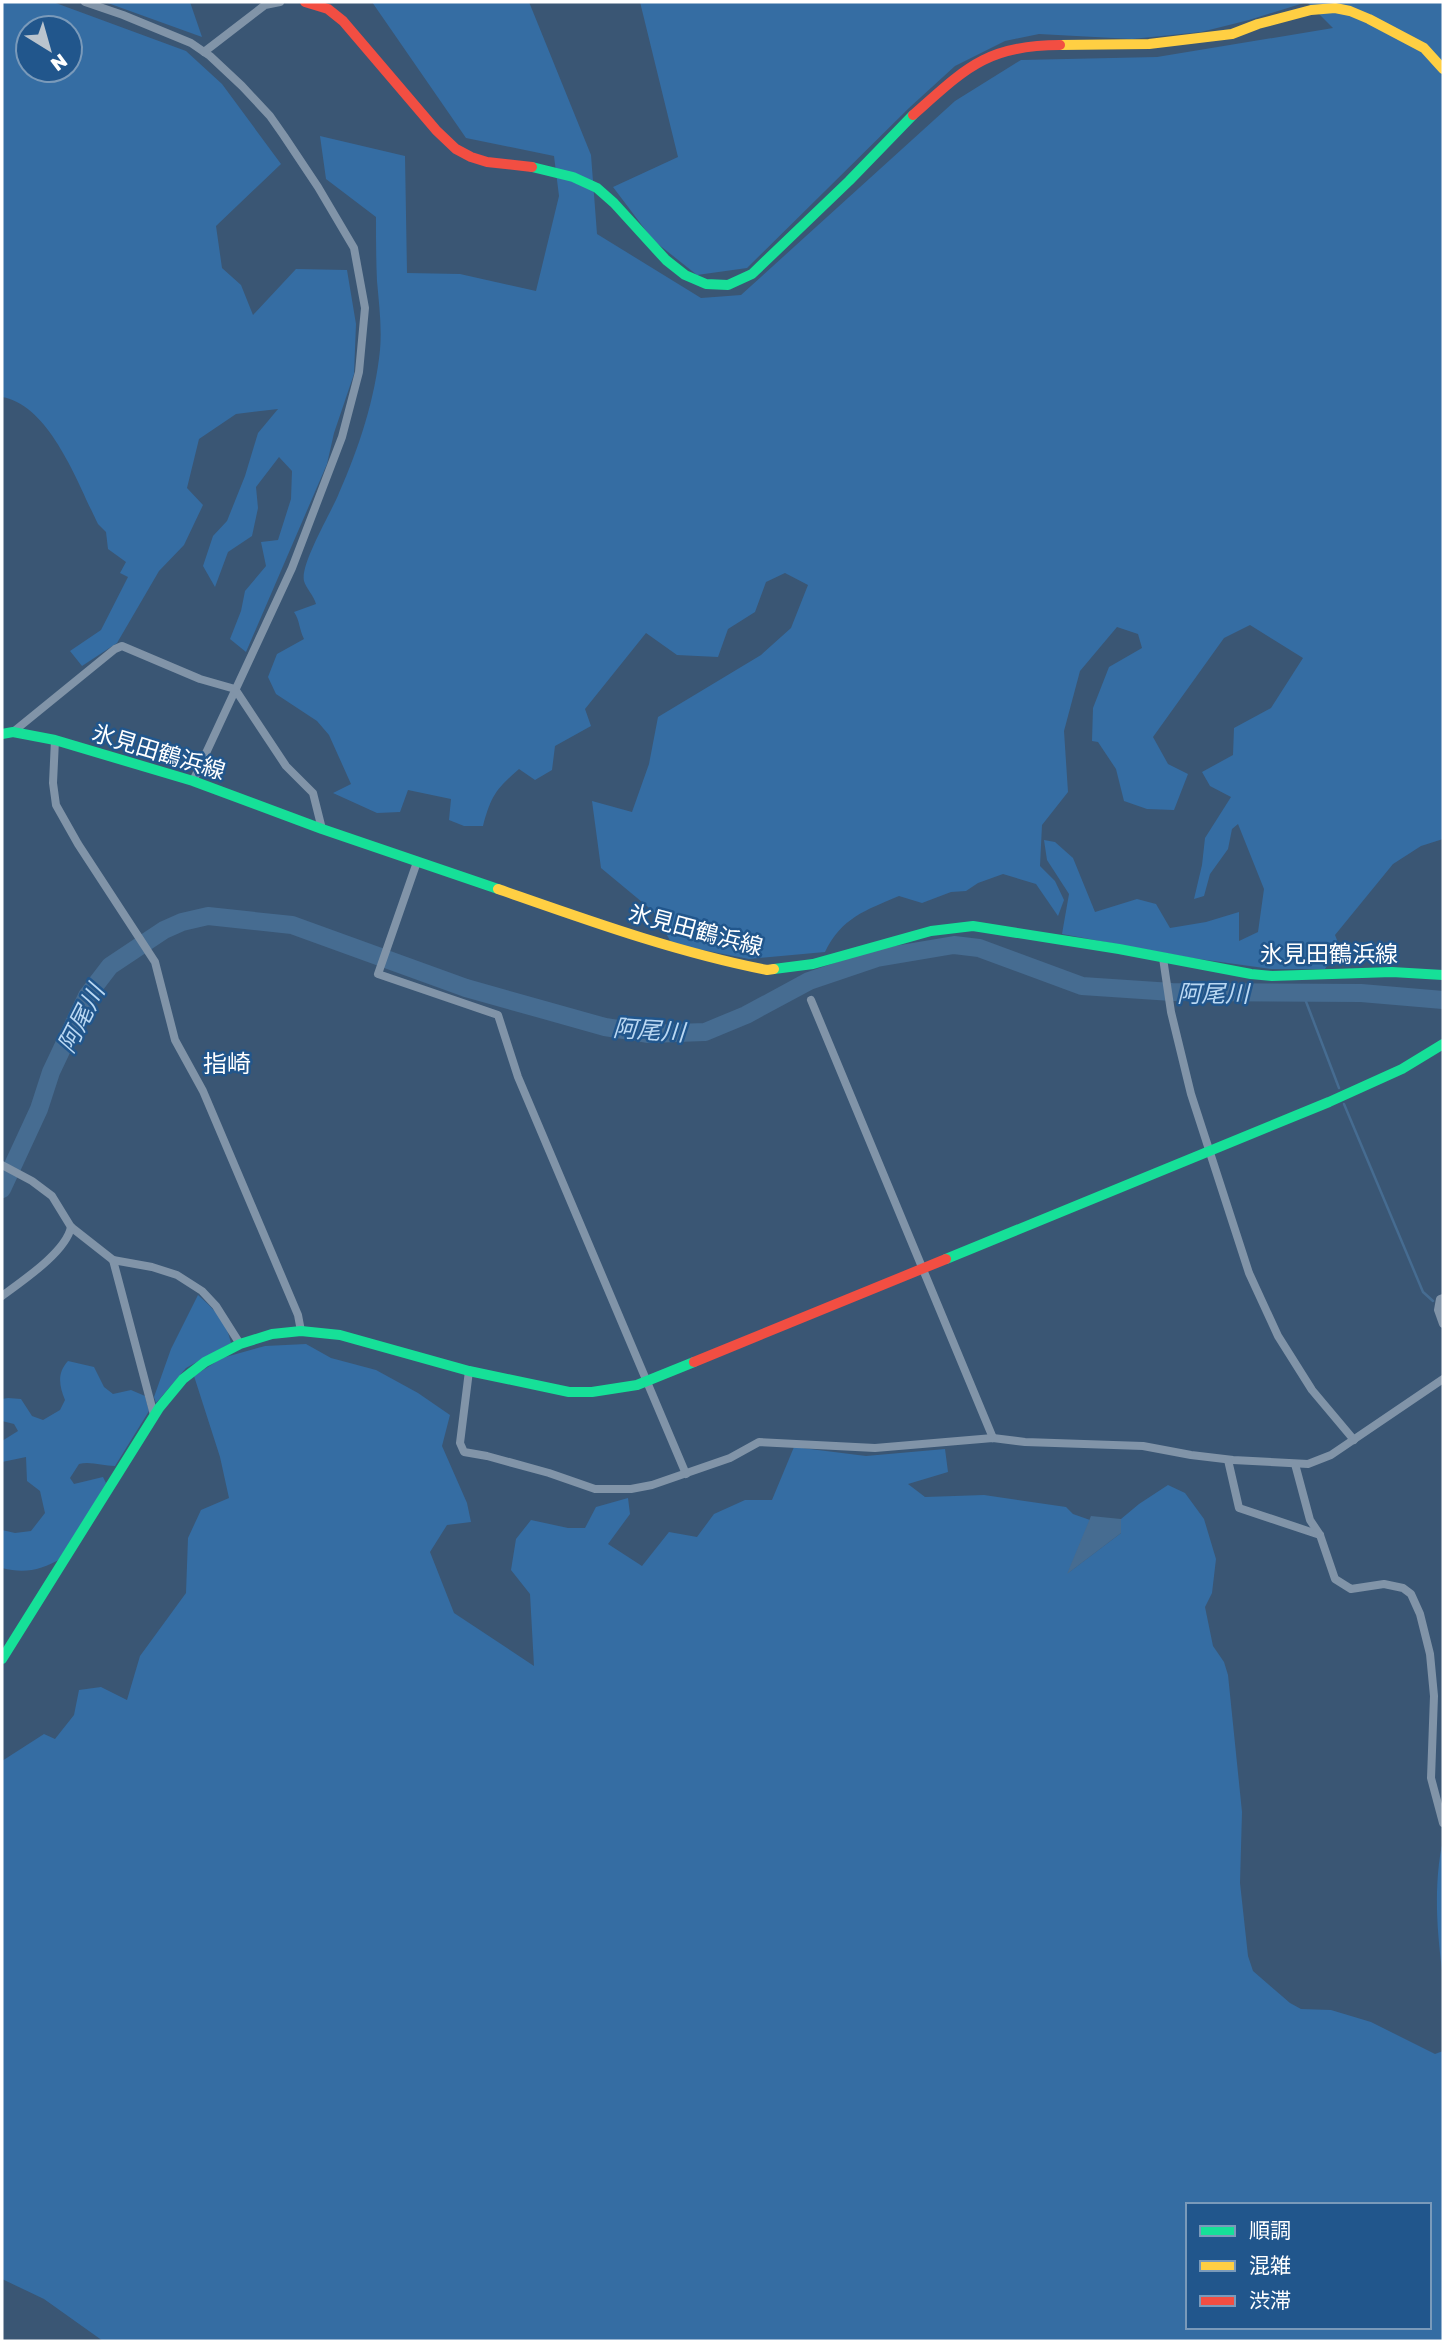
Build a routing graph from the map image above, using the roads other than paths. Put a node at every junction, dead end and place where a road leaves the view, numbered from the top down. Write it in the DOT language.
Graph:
graph roads {
  1 [pos="85,2"];
  2 [pos="280,2"];
  3 [pos="305,2"];
  4 [pos="204,52"];
  5 [pos="1443,69"];
  6 [pos="235,689"];
  7 [pos="7,733"];
  8 [pos="55,740"];
  9 [pos="194,781"];
  10 [pos="322,830"];
  11 [pos="417,862"];
  12 [pos="1163,958"];
  13 [pos="1443,975"];
  14 [pos="811,1000"];
  15 [pos="1443,1044"];
  16 [pos="1208,1151"];
  17 [pos="2,1166"];
  18 [pos="71,1227"];
  19 [pos="113,1259"];
  20 [pos="923,1268"];
  21 [pos="2,1296"];
  22 [pos="1443,1298"];
  23 [pos="1443,1324"];
  24 [pos="301,1331"];
  25 [pos="240,1344"];
  26 [pos="469,1371"];
  27 [pos="1443,1379"];
  28 [pos="648,1382"];
  29 [pos="154,1415"];
  30 [pos="993,1438"];
  31 [pos="1354,1440"];
  32 [pos="1228,1460"];
  33 [pos="1295,1464"];
  34 [pos="686,1474"];
  35 [pos="1320,1535"];
  36 [pos="2,1659"];
  37 [pos="1443,1823"];
  1 -- 4 [label="street"];
  2 -- 4 [label="street"];
  3 -- 5 [label="street"];
  4 -- 6 [label="street"];
  6 -- 7 [label="street"];
  6 -- 9 [label="street"];
  6 -- 10 [label="street"];
  7 -- 8 [label="street, 氷見田鶴浜線"];
  8 -- 9 [label="street, 氷見田鶴浜線"];
  8 -- 24 [label="street"];
  9 -- 10 [label="street, 氷見田鶴浜線"];
  10 -- 11 [label="street, 氷見田鶴浜線"];
  11 -- 12 [label="street, 氷見田鶴浜線"];
  11 -- 28 [label="street"];
  12 -- 13 [label="street, 氷見田鶴浜線"];
  12 -- 16 [label="street"];
  14 -- 20 [label="street"];
  15 -- 16 [label="street"];
  16 -- 20 [label="street"];
  16 -- 31 [label="street"];
  17 -- 18 [label="street"];
  18 -- 19 [label="street"];
  18 -- 21 [label="street"];
  19 -- 25 [label="street"];
  19 -- 29 [label="street"];
  20 -- 28 [label="street"];
  20 -- 30 [label="street"];
  22 -- 23 [label="street"];
  24 -- 25 [label="street"];
  24 -- 26 [label="street"];
  25 -- 29 [label="street"];
  26 -- 28 [label="street"];
  26 -- 34 [label="street"];
  27 -- 31 [label="street"];
  28 -- 34 [label="street"];
  29 -- 36 [label="street"];
  30 -- 32 [label="street"];
  30 -- 34 [label="street"];
  31 -- 33 [label="street"];
  32 -- 33 [label="street"];
  32 -- 35 [label="street"];
  33 -- 35 [label="street"];
  35 -- 37 [label="street"];
}
